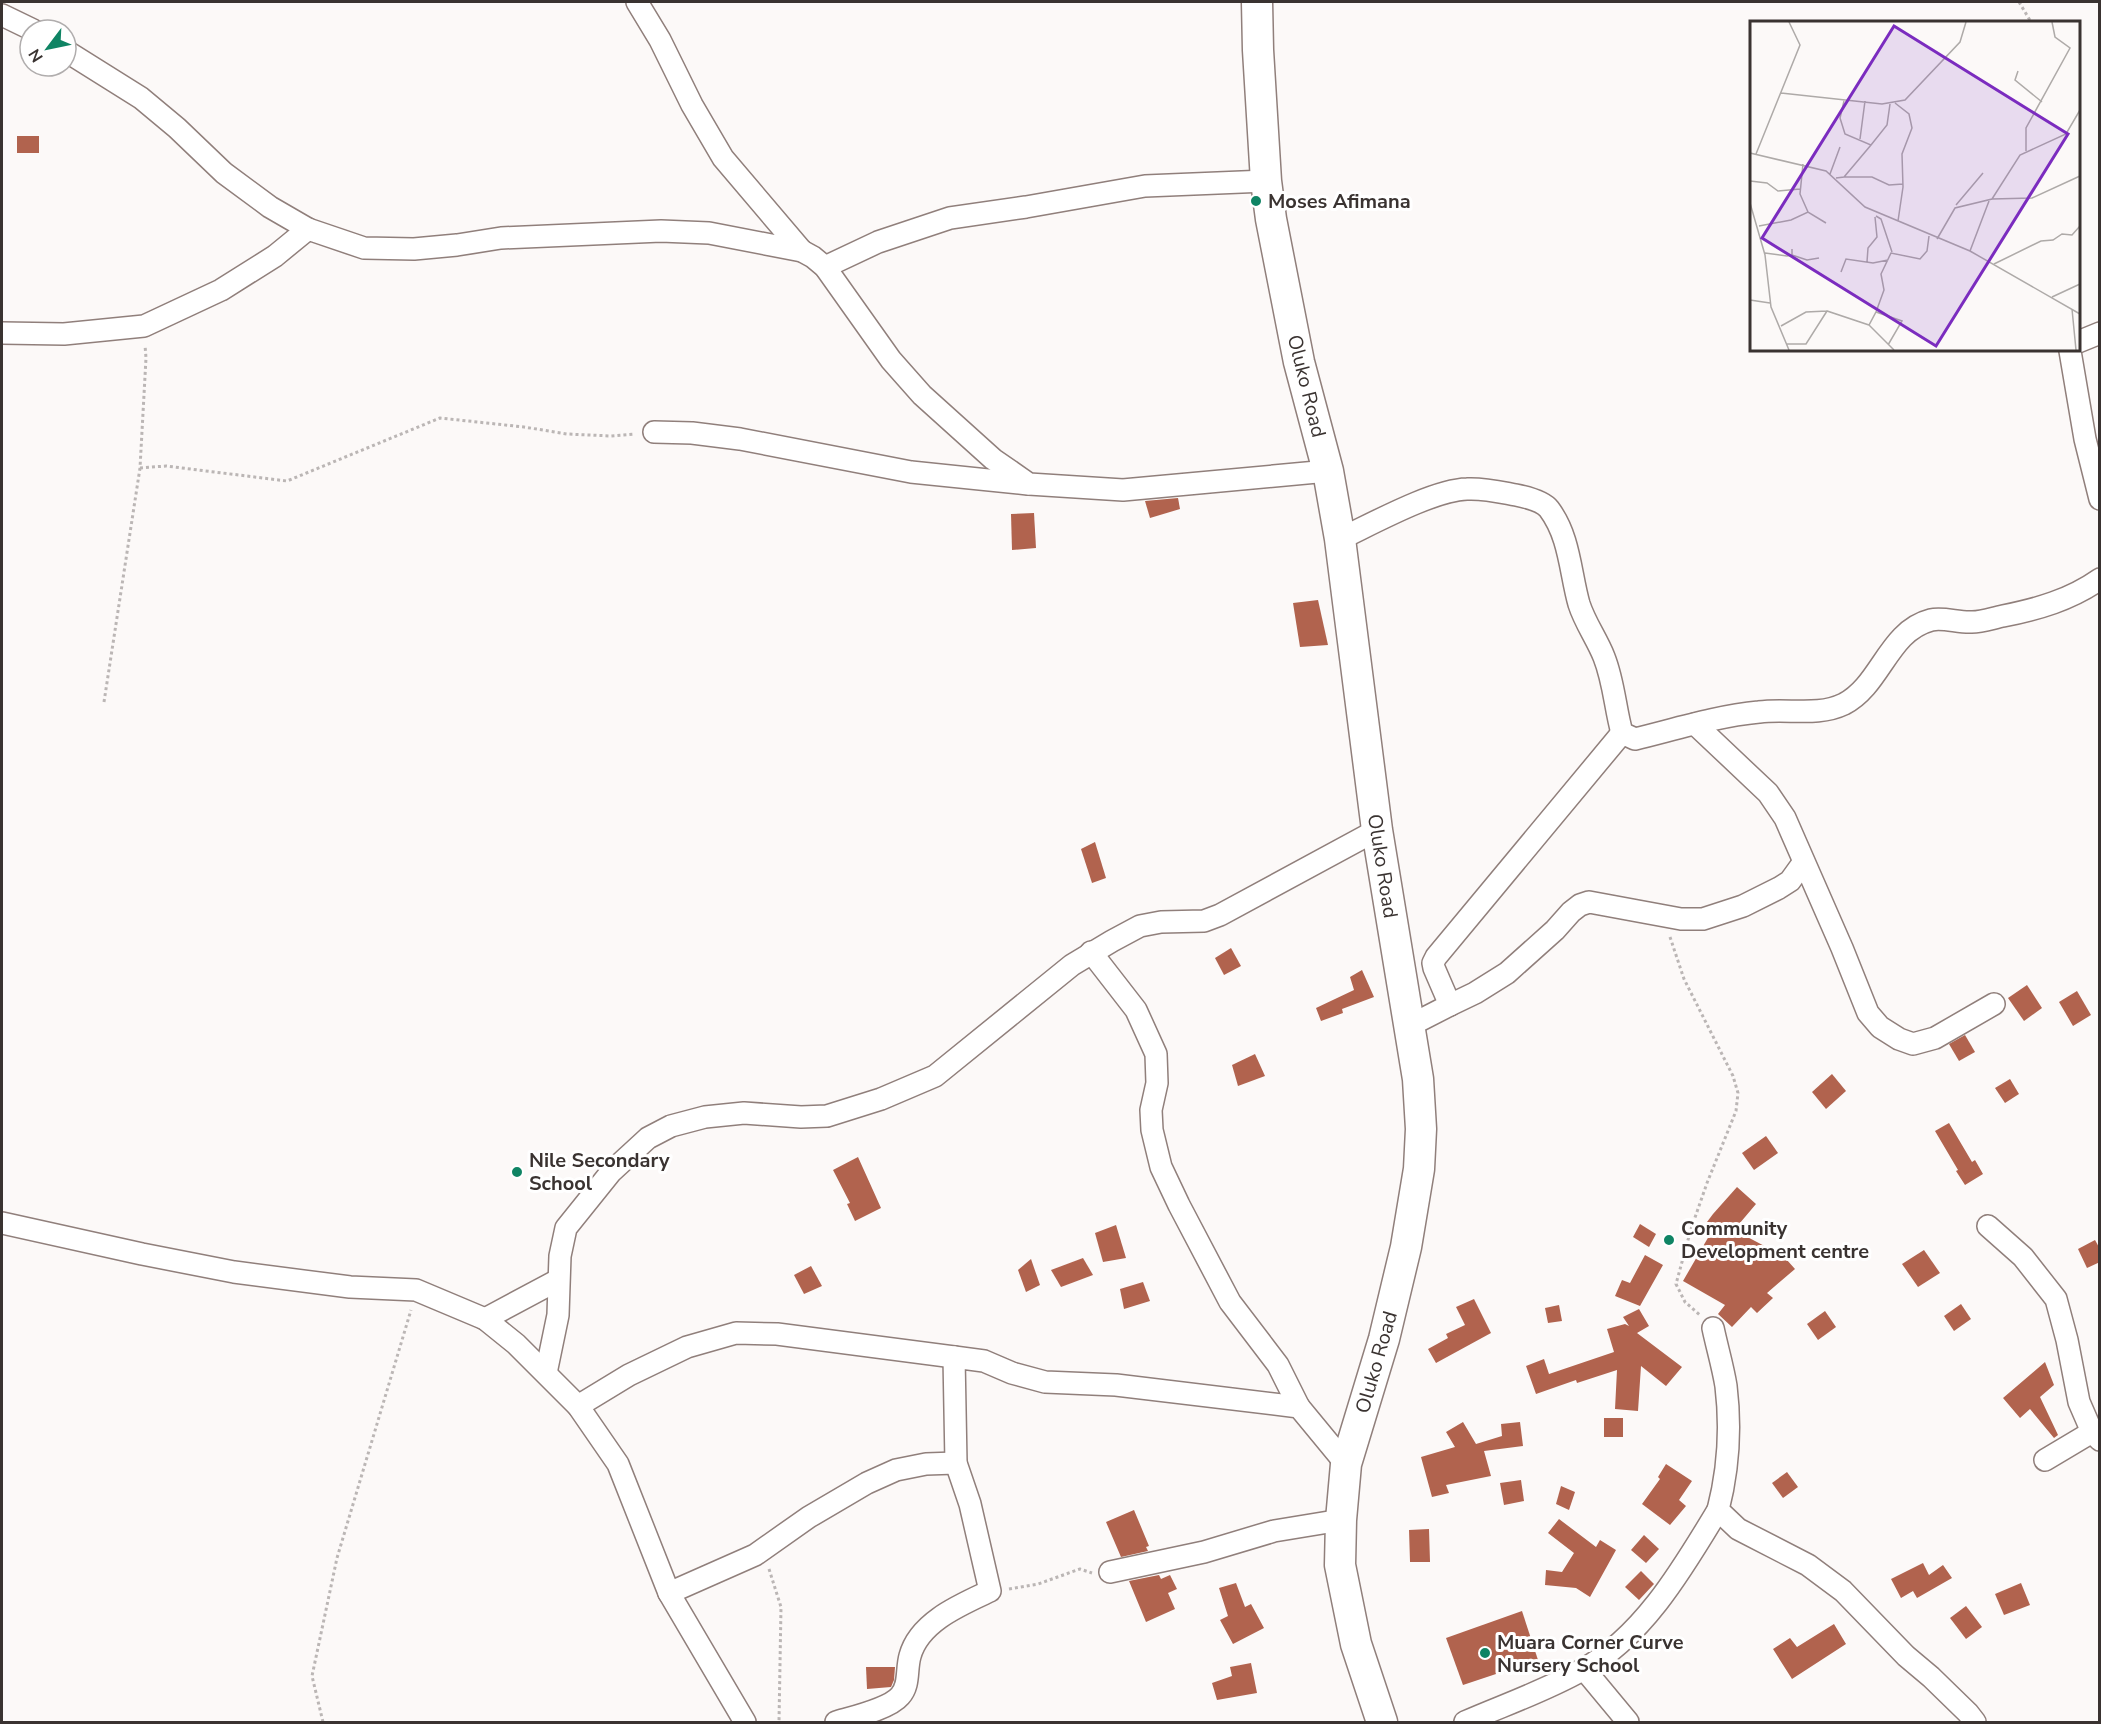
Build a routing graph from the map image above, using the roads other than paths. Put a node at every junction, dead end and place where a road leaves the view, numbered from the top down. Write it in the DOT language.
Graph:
graph roads {
  1 [pos="637,2"];
  2 [pos="1257,2"];
  3 [pos="2,15"];
  4 [pos="18,23"];
  5 [pos="78,59"];
  6 [pos="1266,182"];
  7 [pos="308,229"];
  8 [pos="802,251"];
  9 [pos="825,267"];
  10 [pos="2,333"];
  11 [pos="2100,333"];
  12 [pos="2080,342"];
  13 [pos="2070,351"];
  14 [pos="654,432"];
  15 [pos="1328,471"];
  16 [pos="1029,484"];
  17 [pos="2100,498"];
  18 [pos="1340,539"];
  19 [pos="2100,579"];
  20 [pos="1695,724"];
  21 [pos="1622,733"];
  22 [pos="1377,830"];
  23 [pos="1803,863"];
  24 [pos="1091,952"];
  25 [pos="1994,1004"];
  26 [pos="1450,1005"];
  27 [pos="1409,1026"];
  28 [pos="2,1222"];
  29 [pos="1988,1226"];
  30 [pos="558,1280"];
  31 [pos="485,1319"];
  32 [pos="1713,1328"];
  33 [pos="954,1357"];
  34 [pos="546,1373"];
  35 [pos="578,1406"];
  36 [pos="1299,1407"];
  37 [pos="2096,1436"];
  38 [pos="2045,1460"];
  39 [pos="956,1463"];
  40 [pos="1346,1464"];
  41 [pos="1718,1510"];
  42 [pos="1341,1520"];
  43 [pos="1110,1572"];
  44 [pos="669,1593"];
  45 [pos="1584,1669"];
  46 [pos="746,1722"];
  47 [pos="836,1722"];
  48 [pos="1382,1722"];
  49 [pos="1465,1722"];
  50 [pos="1628,1722"];
  51 [pos="1975,1722"];
  1 -- 8 [label="street"];
  2 -- 6 [label="main road, Oluko Road"];
  3 -- 4 [label="street"];
  5 -- 7 [label="street"];
  6 -- 9 [label="street"];
  6 -- 15 [label="main road, Oluko Road"];
  7 -- 8 [label="street"];
  7 -- 10 [label="street"];
  8 -- 9 [label="street"];
  9 -- 16 [label="street"];
  11 -- 12 [label="street"];
  13 -- 17 [label="street"];
  14 -- 16 [label="street"];
  15 -- 16 [label="street"];
  15 -- 18 [label="main road, Oluko Road"];
  18 -- 21 [label="street"];
  18 -- 22 [label="main road, Oluko Road"];
  19 -- 20 [label="street"];
  20 -- 21 [label="street"];
  20 -- 23 [label="street"];
  21 -- 26 [label="street"];
  22 -- 24 [label="street"];
  22 -- 27 [label="main road, Oluko Road"];
  23 -- 25 [label="street"];
  23 -- 26 [label="street"];
  24 -- 30 [label="street"];
  24 -- 36 [label="street"];
  26 -- 27 [label="street"];
  27 -- 40 [label="main road, Oluko Road"];
  28 -- 31 [label="street"];
  29 -- 37 [label="street"];
  30 -- 31 [label="street"];
  30 -- 34 [label="street"];
  31 -- 34 [label="street"];
  32 -- 41 [label="street"];
  33 -- 35 [label="street"];
  33 -- 36 [label="street"];
  33 -- 39 [label="street"];
  34 -- 35 [label="street"];
  35 -- 44 [label="street"];
  36 -- 40 [label="street"];
  37 -- 38 [label="street"];
  39 -- 44 [label="street"];
  39 -- 47 [label="street"];
  40 -- 42 [label="main road, Oluko Road"];
  41 -- 45 [label="street"];
  41 -- 51 [label="street"];
  42 -- 43 [label="street"];
  42 -- 48 [label="main road, Oluko Road"];
  44 -- 46 [label="street"];
  45 -- 49 [label="street"];
  45 -- 50 [label="street"];
}
